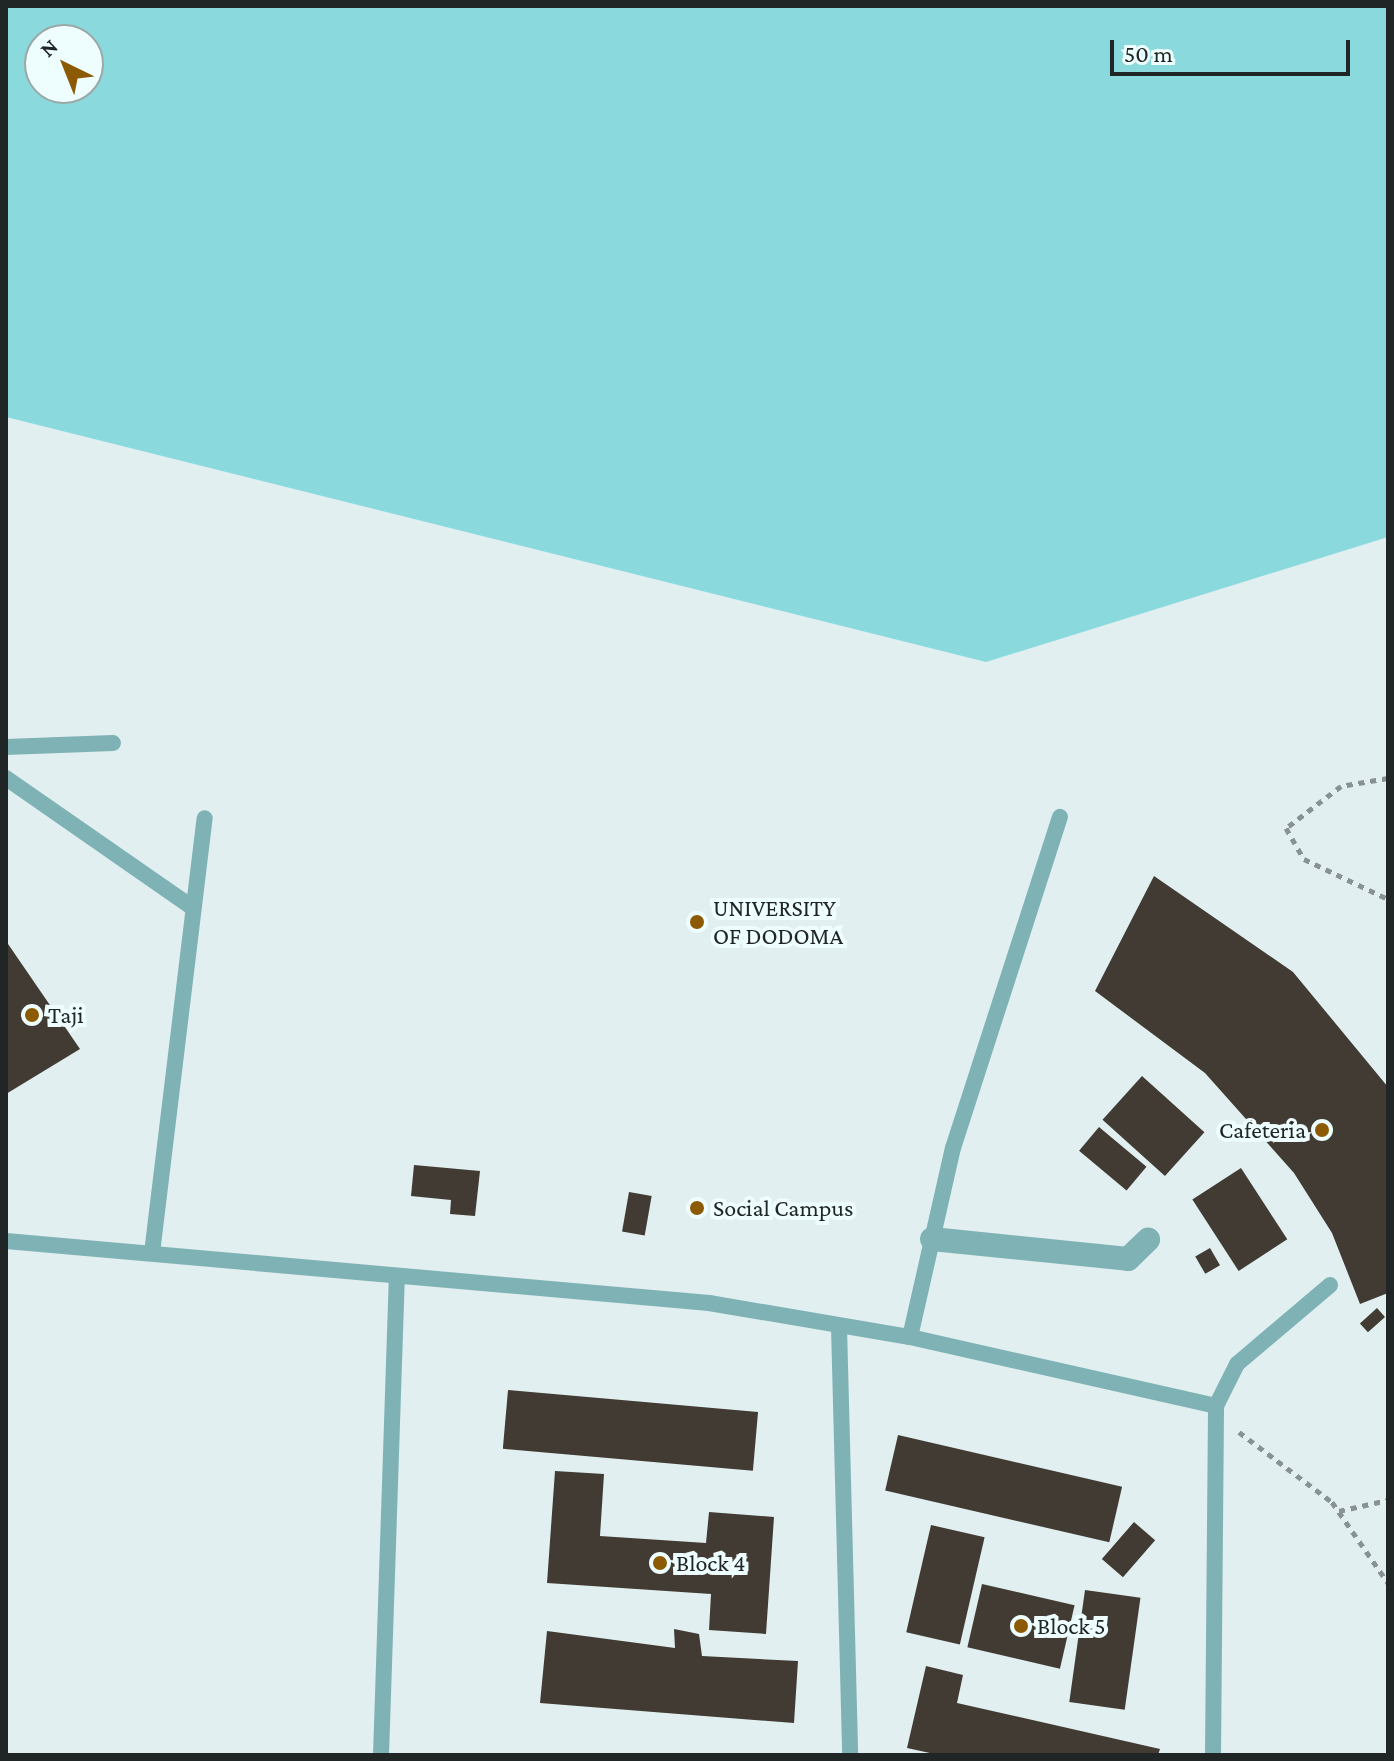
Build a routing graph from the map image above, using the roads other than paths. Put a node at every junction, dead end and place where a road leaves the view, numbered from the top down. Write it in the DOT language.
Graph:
graph roads {
  1 [pos="113,743"];
  2 [pos="6,747"];
  3 [pos="6,778"];
  4 [pos="1060,817"];
  5 [pos="205,818"];
  6 [pos="193,908"];
  7 [pos="932,1239"];
  8 [pos="1148,1240"];
  9 [pos="6,1241"];
  10 [pos="152,1253"];
  11 [pos="397,1279"];
  12 [pos="1330,1285"];
  13 [pos="839,1327"];
  14 [pos="910,1337"];
  15 [pos="1216,1410"];
  16 [pos="381,1755"];
  17 [pos="850,1755"];
  18 [pos="1213,1755"];
  1 -- 2 [label="lane"];
  3 -- 6 [label="lane"];
  4 -- 7 [label="lane"];
  5 -- 6 [label="lane"];
  6 -- 10 [label="lane"];
  7 -- 8 [label="street"];
  7 -- 14 [label="lane"];
  9 -- 10 [label="lane"];
  10 -- 11 [label="lane"];
  11 -- 13 [label="lane"];
  11 -- 16 [label="lane"];
  12 -- 15 [label="lane"];
  13 -- 14 [label="lane"];
  13 -- 17 [label="lane"];
  14 -- 15 [label="lane"];
  15 -- 18 [label="lane"];
}
